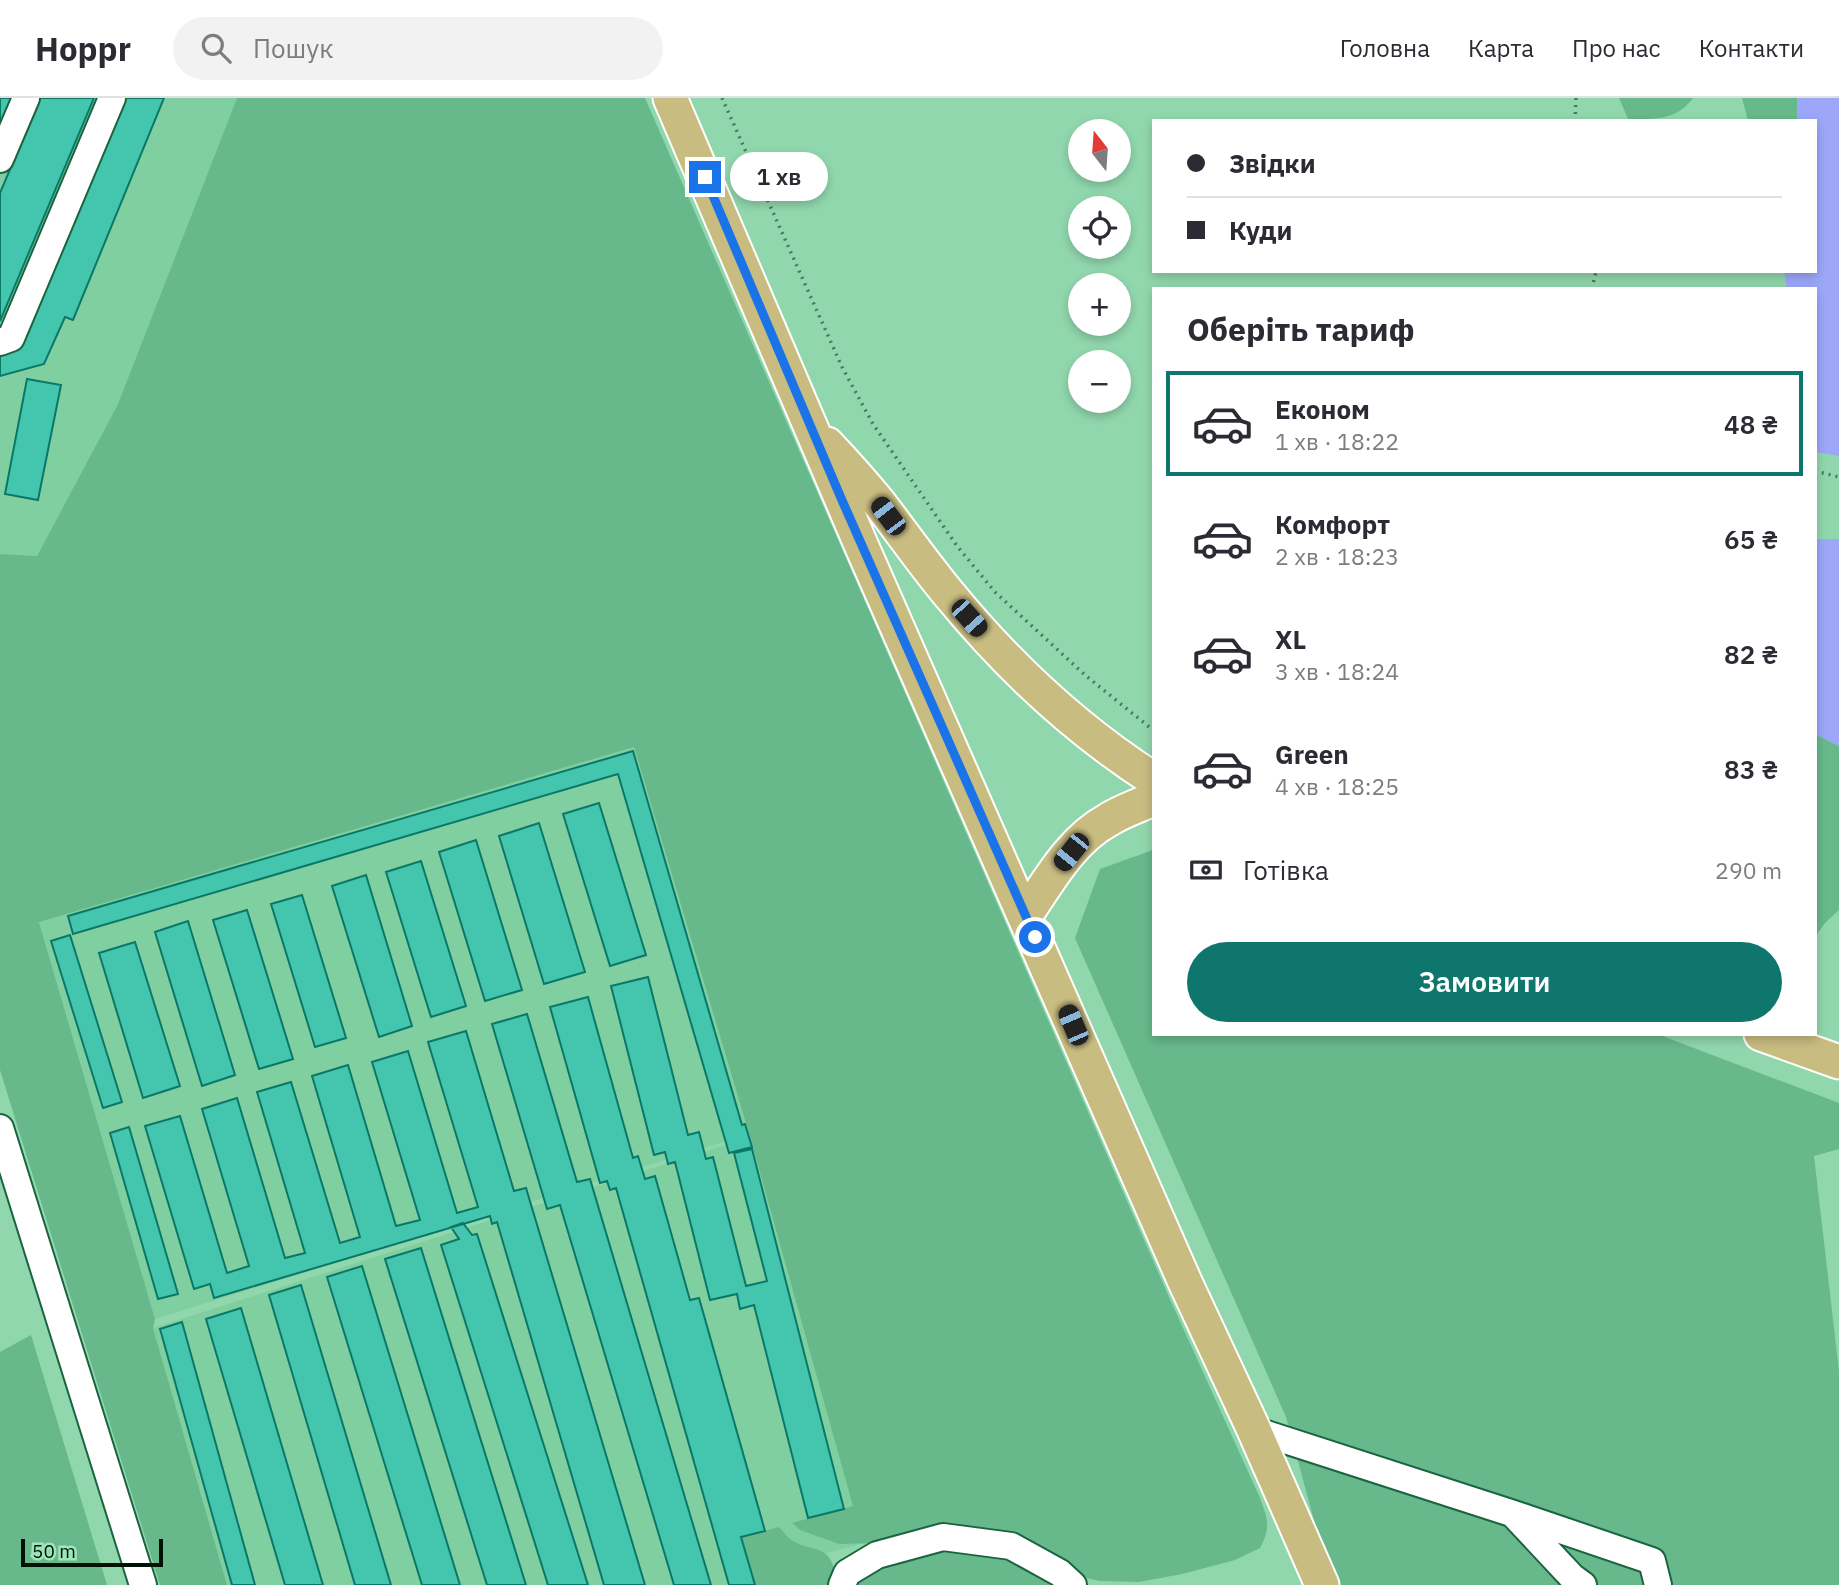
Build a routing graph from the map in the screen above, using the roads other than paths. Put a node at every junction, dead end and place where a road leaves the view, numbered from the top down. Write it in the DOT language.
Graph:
graph roads {
  1 [pos="26,98"];
  2 [pos="112,98"];
  3 [pos="670,98"];
  4 [pos="0,159"];
  5 [pos="0,342"];
  6 [pos="809,424"];
  7 [pos="1152,778"];
  8 [pos="1152,799"];
  9 [pos="1025,915"];
  10 [pos="1767,1036"];
  11 [pos="1839,1062"];
  12 [pos="0,1128"];
  13 [pos="1254,1430"];
  14 [pos="1511,1513"];
  15 [pos="144,1585"];
  16 [pos="842,1585"];
  17 [pos="1073,1585"];
  18 [pos="1322,1585"];
  19 [pos="1583,1585"];
  20 [pos="1658,1585"];
  1 -- 4 [label="street"];
  2 -- 5 [label="street"];
  3 -- 6 [label="main road"];
  6 -- 7 [label="main road"];
  6 -- 9 [label="main road"];
  8 -- 9 [label="main road"];
  9 -- 13 [label="main road"];
  10 -- 11 [label="main road"];
  12 -- 15 [label="street"];
  13 -- 14 [label="street"];
  13 -- 18 [label="main road"];
  14 -- 19 [label="street"];
  14 -- 20 [label="street"];
  16 -- 17 [label="street"];
}
